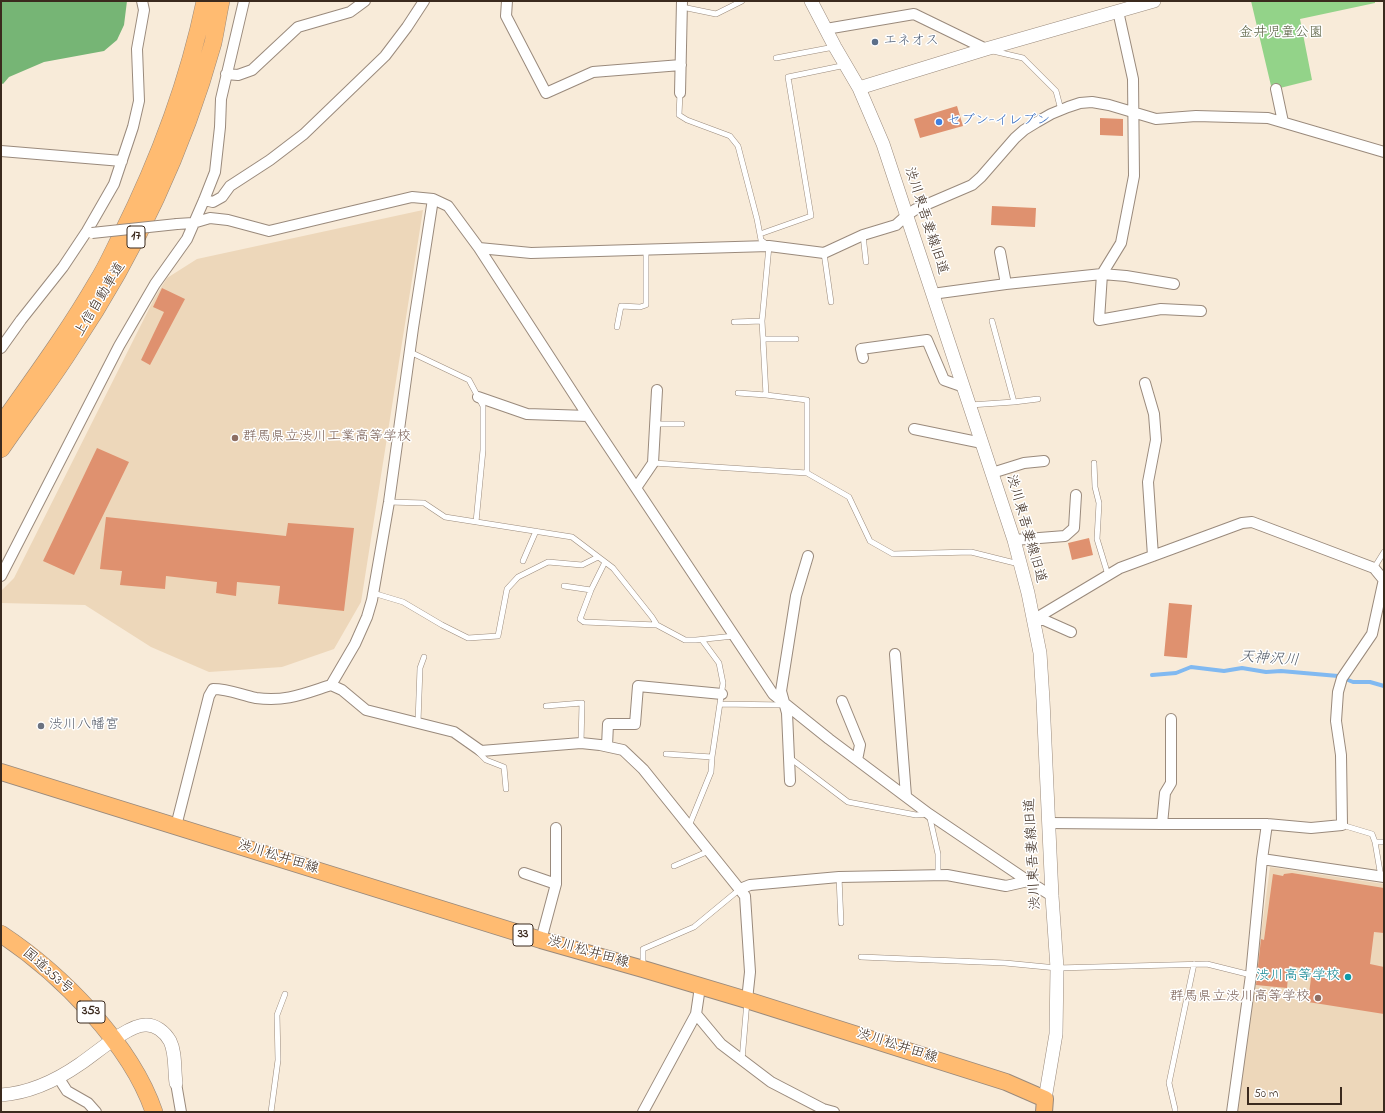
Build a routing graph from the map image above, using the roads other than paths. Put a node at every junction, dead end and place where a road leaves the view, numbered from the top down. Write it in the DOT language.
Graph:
graph roads {
  1 [pos="142,1"];
  2 [pos="205,1"];
  3 [pos="221,1"];
  4 [pos="244,1"];
  5 [pos="365,1"];
  6 [pos="424,1"];
  7 [pos="507,1"];
  8 [pos="742,1"];
  9 [pos="812,1"];
  10 [pos="1154,1"];
  11 [pos="682,4"];
  12 [pos="1118,11"];
  13 [pos="826,29"];
  14 [pos="835,47"];
  15 [pos="986,49"];
  16 [pos="776,58"];
  17 [pos="681,65"];
  18 [pos="846,65"];
  19 [pos="226,74"];
  20 [pos="859,88"];
  21 [pos="1276,89"];
  22 [pos="680,94"];
  23 [pos="1061,110"];
  24 [pos="1134,113"];
  25 [pos="1283,122"];
  26 [pos="1,152"];
  27 [pos="1384,152"];
  28 [pos="122,161"];
  29 [pos="433,199"];
  30 [pos="204,200"];
  31 [pos="907,215"];
  32 [pos="193,223"];
  33 [pos="89,232"];
  34 [pos="760,234"];
  35 [pos="863,235"];
  36 [pos="769,246"];
  37 [pos="479,248"];
  38 [pos="646,250"];
  39 [pos="1000,252"];
  40 [pos="824,253"];
  41 [pos="866,262"];
  42 [pos="1102,274"];
  43 [pos="1006,284"];
  44 [pos="1174,284"];
  45 [pos="932,294"];
  46 [pos="831,302"];
  47 [pos="1201,311"];
  48 [pos="762,321"];
  49 [pos="992,321"];
  50 [pos="734,322"];
  51 [pos="617,327"];
  52 [pos="796,339"];
  53 [pos="763,340"];
  54 [pos="1,348"];
  55 [pos="410,352"];
  56 [pos="864,358"];
  57 [pos="1144,383"];
  58 [pos="964,387"];
  59 [pos="657,390"];
  60 [pos="738,393"];
  61 [pos="766,395"];
  62 [pos="478,397"];
  63 [pos="1038,399"];
  64 [pos="1014,402"];
  65 [pos="970,405"];
  66 [pos="588,416"];
  67 [pos="656,424"];
  68 [pos="682,424"];
  69 [pos="1,425"];
  70 [pos="914,429"];
  71 [pos="982,442"];
  72 [pos="1,449"];
  73 [pos="1044,460"];
  74 [pos="1094,463"];
  75 [pos="653,464"];
  76 [pos="807,473"];
  77 [pos="992,473"];
  78 [pos="636,488"];
  79 [pos="1076,495"];
  80 [pos="390,502"];
  81 [pos="476,522"];
  82 [pos="536,531"];
  83 [pos="1014,540"];
  84 [pos="1384,552"];
  85 [pos="808,556"];
  86 [pos="1153,556"];
  87 [pos="598,557"];
  88 [pos="523,561"];
  89 [pos="605,562"];
  90 [pos="1021,565"];
  91 [pos="1374,568"];
  92 [pos="1108,575"];
  93 [pos="1,576"];
  94 [pos="1384,579"];
  95 [pos="564,586"];
  96 [pos="591,590"];
  97 [pos="373,593"];
  98 [pos="1033,620"];
  99 [pos="657,625"];
  100 [pos="1071,632"];
  101 [pos="734,636"];
  102 [pos="702,640"];
  103 [pos="896,654"];
  104 [pos="424,657"];
  105 [pos="331,685"];
  106 [pos="722,694"];
  107 [pos="842,701"];
  108 [pos="720,704"];
  109 [pos="786,705"];
  110 [pos="546,706"];
  111 [pos="1171,719"];
  112 [pos="418,722"];
  113 [pos="469,742"];
  114 [pos="581,743"];
  115 [pos="607,746"];
  116 [pos="666,754"];
  117 [pos="712,757"];
  118 [pos="790,758"];
  119 [pos="857,760"];
  120 [pos="1,772"];
  121 [pos="790,781"];
  122 [pos="506,789"];
  123 [pos="906,796"];
  124 [pos="929,814"];
  125 [pos="1048,822"];
  126 [pos="1162,824"];
  127 [pos="1268,824"];
  128 [pos="1342,825"];
  129 [pos="176,826"];
  130 [pos="689,826"];
  131 [pos="556,828"];
  132 [pos="1375,842"];
  133 [pos="1384,842"];
  134 [pos="710,851"];
  135 [pos="1262,860"];
  136 [pos="674,866"];
  137 [pos="524,873"];
  138 [pos="938,876"];
  139 [pos="839,877"];
  140 [pos="1382,877"];
  141 [pos="1028,882"];
  142 [pos="556,884"];
  143 [pos="740,889"];
  144 [pos="1052,896"];
  145 [pos="841,923"];
  146 [pos="1,934"];
  147 [pos="541,940"];
  148 [pos="861,957"];
  149 [pos="1194,964"];
  150 [pos="1057,968"];
  151 [pos="643,969"];
  152 [pos="1251,975"];
  153 [pos="700,987"];
  154 [pos="285,994"];
  155 [pos="747,1000"];
  156 [pos="696,1014"];
  157 [pos="114,1039"];
  158 [pos="742,1060"];
  159 [pos="58,1077"];
  160 [pos="176,1083"];
  161 [pos="1,1095"];
  162 [pos="1044,1105"];
  163 [pos="96,1112"];
  164 [pos="154,1112"];
  165 [pos="181,1112"];
  166 [pos="271,1112"];
  167 [pos="643,1112"];
  168 [pos="834,1112"];
  169 [pos="1175,1112"];
  170 [pos="1232,1112"];
  1 -- 28 [label="street"];
  2 -- 69 [label="highway, 上信自動車道 / 17"];
  3 -- 72 [label="highway, 上信自動車道 / 17"];
  4 -- 19 [label="street"];
  5 -- 19 [label="street"];
  6 -- 30 [label="street"];
  7 -- 17 [label="street"];
  8 -- 11 [label="lane"];
  9 -- 13 [label="street, 渋川東吾妻線旧道"];
  10 -- 12 [label="street"];
  11 -- 17 [label="street"];
  12 -- 15 [label="street"];
  12 -- 24 [label="street"];
  13 -- 14 [label="street, 渋川東吾妻線旧道"];
  13 -- 15 [label="street"];
  14 -- 16 [label="lane"];
  14 -- 18 [label="street, 渋川東吾妻線旧道"];
  15 -- 20 [label="street"];
  15 -- 23 [label="lane"];
  17 -- 22 [label="street"];
  18 -- 20 [label="street, 渋川東吾妻線旧道"];
  18 -- 34 [label="lane"];
  19 -- 30 [label="street"];
  20 -- 31 [label="street, 渋川東吾妻線旧道"];
  21 -- 25 [label="street"];
  22 -- 34 [label="lane"];
  23 -- 24 [label="street"];
  23 -- 31 [label="street"];
  24 -- 25 [label="street"];
  24 -- 42 [label="street"];
  25 -- 27 [label="street"];
  26 -- 28 [label="street"];
  28 -- 33 [label="street"];
  29 -- 32 [label="street"];
  29 -- 37 [label="street"];
  29 -- 55 [label="street"];
  30 -- 32 [label="street"];
  31 -- 35 [label="street"];
  31 -- 45 [label="street, 渋川東吾妻線旧道"];
  32 -- 33 [label="street, bridge"];
  32 -- 93 [label="street"];
  33 -- 54 [label="street"];
  34 -- 36 [label="lane"];
  35 -- 40 [label="street"];
  35 -- 41 [label="lane"];
  36 -- 38 [label="street"];
  36 -- 40 [label="street"];
  36 -- 48 [label="lane"];
  37 -- 38 [label="street"];
  37 -- 66 [label="street"];
  38 -- 51 [label="lane"];
  39 -- 43 [label="street"];
  40 -- 46 [label="lane"];
  42 -- 43 [label="street"];
  42 -- 44 [label="street"];
  42 -- 47 [label="street"];
  43 -- 45 [label="street"];
  45 -- 58 [label="street, 渋川東吾妻線旧道"];
  48 -- 50 [label="lane"];
  48 -- 53 [label="lane"];
  49 -- 64 [label="lane"];
  52 -- 53 [label="lane"];
  53 -- 61 [label="lane"];
  55 -- 62 [label="lane"];
  55 -- 80 [label="street"];
  56 -- 58 [label="street"];
  57 -- 86 [label="street"];
  58 -- 65 [label="street, 渋川東吾妻線旧道"];
  59 -- 67 [label="street"];
  60 -- 61 [label="lane"];
  61 -- 76 [label="lane"];
  62 -- 66 [label="street"];
  62 -- 81 [label="lane"];
  63 -- 64 [label="lane"];
  64 -- 65 [label="lane"];
  65 -- 71 [label="street, 渋川東吾妻線旧道"];
  66 -- 78 [label="street"];
  67 -- 68 [label="lane"];
  67 -- 75 [label="street"];
  70 -- 71 [label="street"];
  71 -- 77 [label="street, 渋川東吾妻線旧道"];
  73 -- 77 [label="street"];
  74 -- 92 [label="lane"];
  75 -- 76 [label="lane"];
  75 -- 78 [label="street"];
  76 -- 90 [label="lane"];
  77 -- 83 [label="street, 渋川東吾妻線旧道"];
  78 -- 101 [label="street"];
  79 -- 83 [label="street"];
  80 -- 81 [label="lane"];
  80 -- 97 [label="street"];
  81 -- 82 [label="lane"];
  82 -- 87 [label="lane"];
  82 -- 88 [label="lane"];
  83 -- 90 [label="street, 渋川東吾妻線旧道"];
  84 -- 91 [label="lane"];
  85 -- 109 [label="street"];
  86 -- 91 [label="street"];
  86 -- 92 [label="street"];
  87 -- 89 [label="lane"];
  87 -- 97 [label="lane"];
  89 -- 96 [label="lane"];
  89 -- 99 [label="lane"];
  90 -- 98 [label="street, 渋川東吾妻線旧道"];
  91 -- 94 [label="street"];
  92 -- 98 [label="street"];
  94 -- 128 [label="street"];
  95 -- 96 [label="lane"];
  96 -- 99 [label="lane"];
  97 -- 105 [label="street"];
  98 -- 100 [label="street"];
  98 -- 125 [label="street, 渋川東吾妻線旧道"];
  99 -- 102 [label="lane"];
  101 -- 102 [label="lane"];
  101 -- 109 [label="street"];
  102 -- 106 [label="lane"];
  103 -- 123 [label="street"];
  104 -- 112 [label="lane"];
  105 -- 112 [label="street"];
  105 -- 129 [label="street"];
  106 -- 108 [label="lane"];
  106 -- 115 [label="street"];
  107 -- 119 [label="street"];
  108 -- 109 [label="lane"];
  108 -- 117 [label="lane"];
  109 -- 118 [label="street"];
  109 -- 119 [label="street"];
  110 -- 114 [label="lane"];
  111 -- 126 [label="street"];
  112 -- 113 [label="street"];
  113 -- 114 [label="street"];
  113 -- 122 [label="lane"];
  114 -- 115 [label="street"];
  115 -- 130 [label="street"];
  116 -- 117 [label="lane"];
  117 -- 130 [label="lane"];
  118 -- 121 [label="street"];
  118 -- 124 [label="lane"];
  119 -- 123 [label="street"];
  120 -- 129 [label="main road, 渋川松井田線 / 33"];
  123 -- 124 [label="street"];
  124 -- 138 [label="lane"];
  124 -- 141 [label="street"];
  125 -- 126 [label="street"];
  125 -- 144 [label="street, 渋川東吾妻線旧道"];
  126 -- 127 [label="street"];
  127 -- 128 [label="street"];
  127 -- 135 [label="street"];
  128 -- 132 [label="lane"];
  129 -- 147 [label="main road, 渋川松井田線 / 33"];
  130 -- 134 [label="street"];
  131 -- 142 [label="street"];
  132 -- 133 [label="lane"];
  132 -- 140 [label="lane"];
  134 -- 136 [label="lane"];
  134 -- 143 [label="street"];
  135 -- 140 [label="street"];
  135 -- 152 [label="street"];
  137 -- 142 [label="street"];
  138 -- 139 [label="street"];
  138 -- 141 [label="street"];
  139 -- 143 [label="street"];
  139 -- 145 [label="lane"];
  141 -- 144 [label="street"];
  142 -- 147 [label="street"];
  143 -- 151 [label="lane"];
  143 -- 155 [label="street"];
  144 -- 150 [label="street, 渋川東吾妻線旧道"];
  146 -- 157 [label="highway, 国道353号 / 353"];
  147 -- 151 [label="main road, 渋川松井田線 / 33"];
  148 -- 150 [label="lane"];
  149 -- 150 [label="lane"];
  149 -- 152 [label="lane"];
  149 -- 169 [label="lane"];
  150 -- 162 [label="street, 渋川東吾妻線旧道"];
  151 -- 153 [label="main road, 渋川松井田線 / 33"];
  152 -- 170 [label="street"];
  153 -- 155 [label="main road, 渋川松井田線 / 33"];
  153 -- 156 [label="street"];
  154 -- 166 [label="lane"];
  155 -- 158 [label="lane"];
  155 -- 162 [label="main road, 渋川松井田線 / 33"];
  156 -- 158 [label="street"];
  156 -- 167 [label="street"];
  157 -- 159 [label="street"];
  157 -- 160 [label="street"];
  157 -- 164 [label="highway, 国道353号 / 353"];
  158 -- 168 [label="street"];
  159 -- 161 [label="street"];
  159 -- 163 [label="street"];
  160 -- 165 [label="street"];
}
